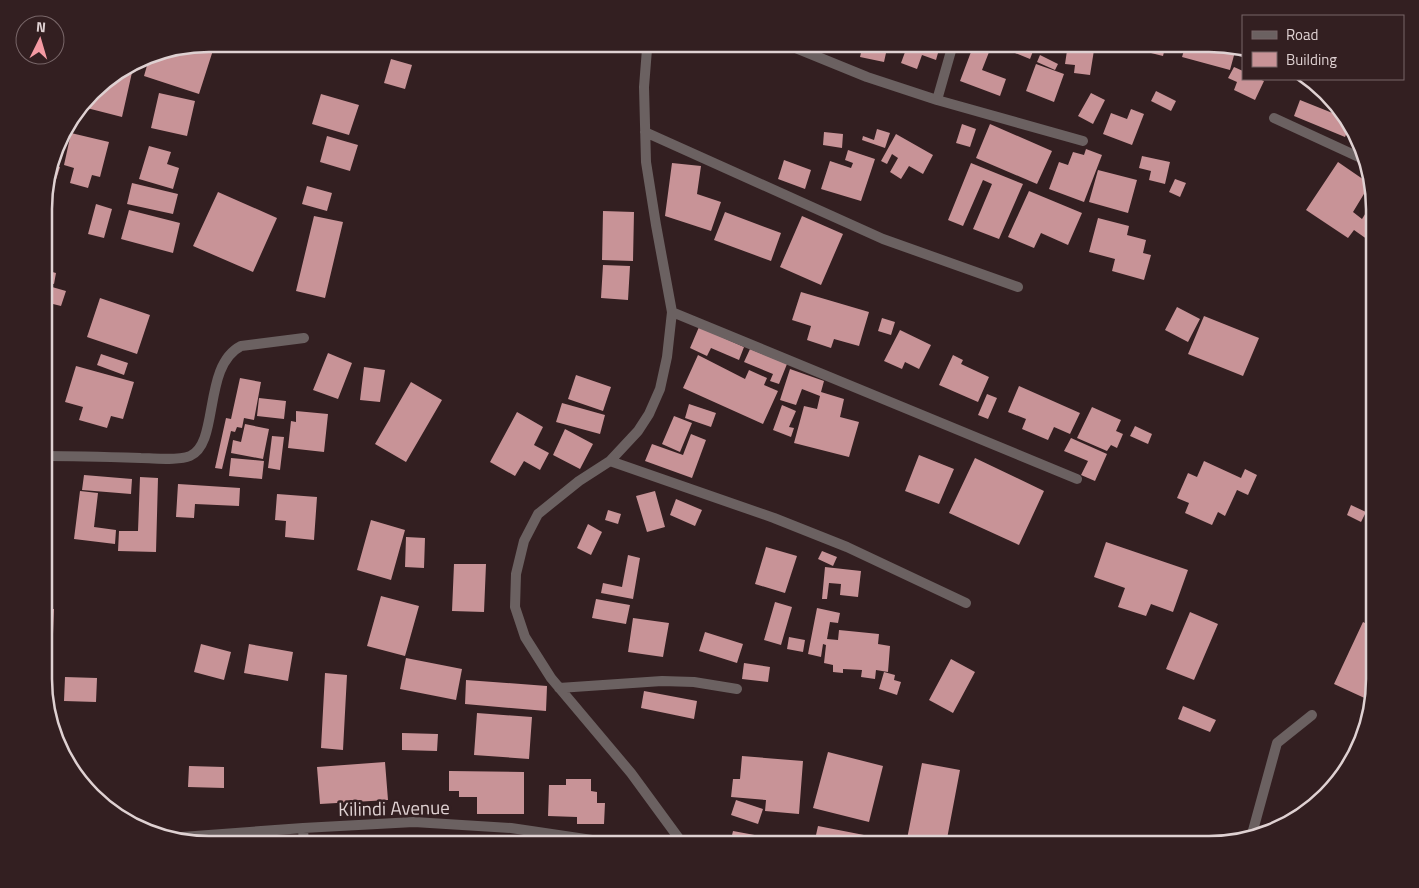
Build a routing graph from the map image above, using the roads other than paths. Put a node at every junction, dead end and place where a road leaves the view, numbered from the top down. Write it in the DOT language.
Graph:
graph roads {
  1 [pos="647,52"];
  2 [pos="806,52"];
  3 [pos="951,52"];
  4 [pos="937,100"];
  5 [pos="1274,118"];
  6 [pos="646,132"];
  7 [pos="1083,141"];
  8 [pos="1357,156"];
  9 [pos="1018,288"];
  10 [pos="672,312"];
  11 [pos="304,338"];
  12 [pos="52,456"];
  13 [pos="610,461"];
  14 [pos="1077,479"];
  15 [pos="966,603"];
  16 [pos="560,688"];
  17 [pos="737,689"];
  18 [pos="1312,715"];
  19 [pos="304,828"];
  20 [pos="1253,829"];
  21 [pos="203,835"];
  22 [pos="304,836"];
  23 [pos="563,836"];
  24 [pos="677,836"];
  1 -- 6 [label="street"];
  2 -- 4 [label="street"];
  3 -- 4 [label="street"];
  4 -- 7 [label="street"];
  5 -- 8 [label="street"];
  6 -- 9 [label="street"];
  6 -- 10 [label="street"];
  10 -- 13 [label="street"];
  10 -- 14 [label="street"];
  11 -- 12 [label="street"];
  13 -- 15 [label="street"];
  13 -- 16 [label="street"];
  16 -- 17 [label="street"];
  16 -- 24 [label="street"];
  18 -- 20 [label="street"];
  19 -- 21 [label="street, Kilindi Avenue"];
  19 -- 22 [label="street"];
  19 -- 23 [label="street, Kilindi Avenue"];
}
